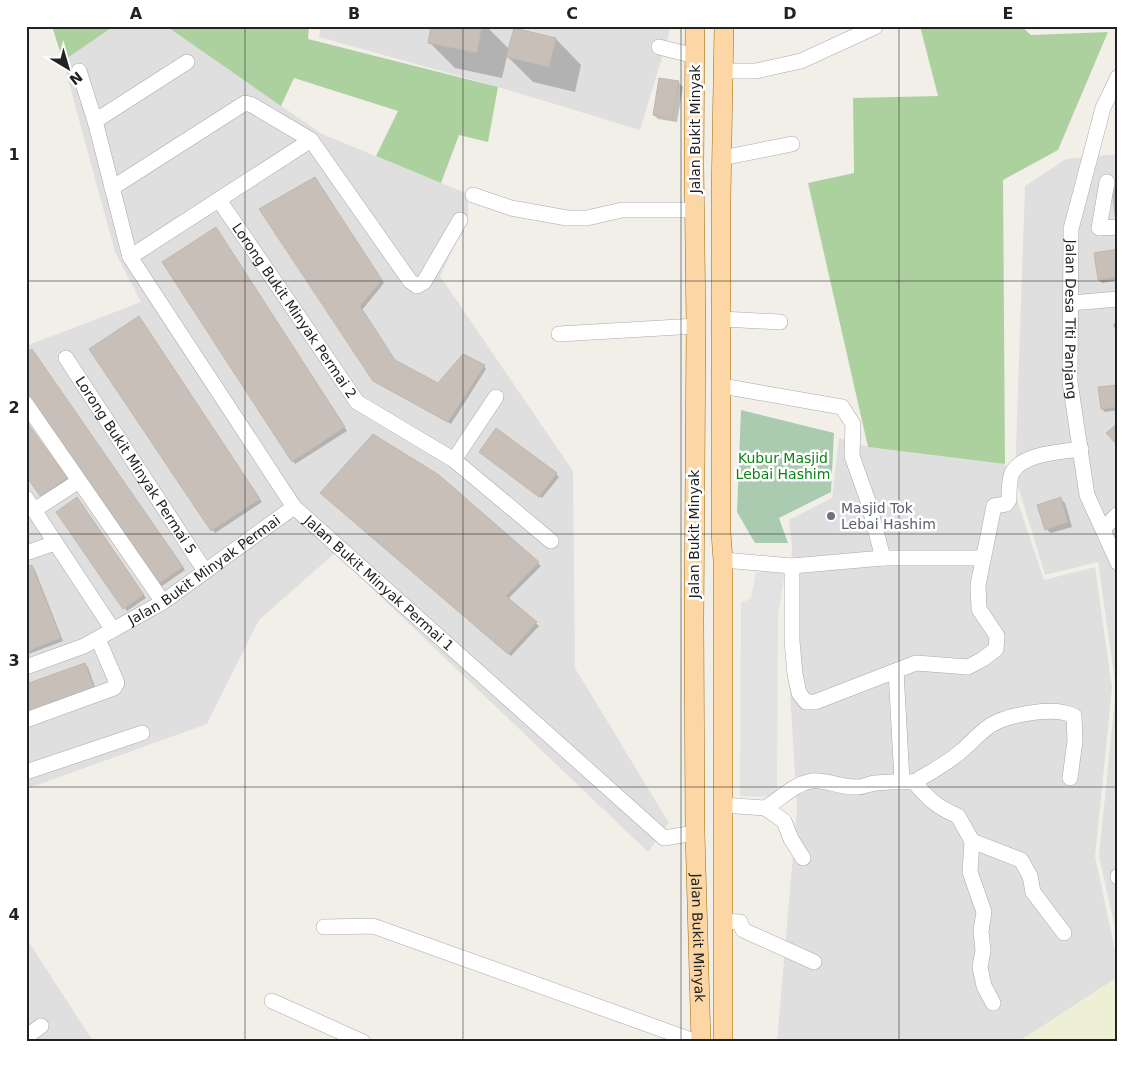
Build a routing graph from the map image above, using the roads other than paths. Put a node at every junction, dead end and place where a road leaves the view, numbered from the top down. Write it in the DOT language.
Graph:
graph roads {
  1 [pos="694,26"];
  2 [pos="724,26"];
  3 [pos="875,27"];
  4 [pos="659,47"];
  5 [pos="695,56"];
  6 [pos="187,62"];
  7 [pos="79,70"];
  8 [pos="723,71"];
  9 [pos="1118,77"];
  10 [pos="94,121"];
  11 [pos="311,140"];
  12 [pos="792,144"];
  13 [pos="722,158"];
  14 [pos="1084,179"];
  15 [pos="1112,181"];
  16 [pos="112,188"];
  17 [pos="472,195"];
  18 [pos="219,200"];
  19 [pos="694,210"];
  20 [pos="460,220"];
  21 [pos="1118,227"];
  22 [pos="130,257"];
  23 [pos="722,290"];
  24 [pos="696,294"];
  25 [pos="1118,299"];
  26 [pos="1071,303"];
  27 [pos="722,322"];
  28 [pos="780,322"];
  29 [pos="696,326"];
  30 [pos="560,334"];
  31 [pos="66,358"];
  32 [pos="722,386"];
  33 [pos="496,397"];
  34 [pos="26,404"];
  35 [pos="1081,449"];
  36 [pos="454,460"];
  37 [pos="79,481"];
  38 [pos="30,504"];
  39 [pos="294,507"];
  40 [pos="1118,514"];
  41 [pos="1102,529"];
  42 [pos="551,541"];
  43 [pos="55,542"];
  44 [pos="26,553"];
  45 [pos="884,558"];
  46 [pos="983,558"];
  47 [pos="723,560"];
  48 [pos="1118,563"];
  49 [pos="792,566"];
  50 [pos="205,572"];
  51 [pos="163,602"];
  52 [pos="113,630"];
  53 [pos="98,639"];
  54 [pos="26,667"];
  55 [pos="896,671"];
  56 [pos="26,720"];
  57 [pos="142,732"];
  58 [pos="26,772"];
  59 [pos="1070,778"];
  60 [pos="908,782"];
  61 [pos="723,805"];
  62 [pos="765,808"];
  63 [pos="695,833"];
  64 [pos="972,841"];
  65 [pos="803,858"];
  66 [pos="722,921"];
  67 [pos="324,927"];
  68 [pos="1064,933"];
  69 [pos="814,962"];
  70 [pos="272,1001"];
  71 [pos="993,1003"];
  72 [pos="41,1026"];
  73 [pos="26,1037"];
  74 [pos="362,1042"];
  75 [pos="699,1042"];
  76 [pos="723,1042"];
  1 -- 5 [label="main road, Jalan Bukit Minyak"];
  2 -- 8 [label="main road, Jalan Bukit Minyak"];
  3 -- 8 [label="street"];
  4 -- 5 [label="street"];
  5 -- 19 [label="main road, Jalan Bukit Minyak"];
  6 -- 10 [label="street"];
  7 -- 10 [label="street, Jalan Bukit Minyak Permai 1"];
  8 -- 13 [label="main road, Jalan Bukit Minyak"];
  9 -- 14 [label="street, Jalan Desa Titi Panjang"];
  10 -- 16 [label="street, Jalan Bukit Minyak Permai 1"];
  11 -- 16 [label="street"];
  11 -- 18 [label="street"];
  11 -- 20 [label="street"];
  12 -- 13 [label="street"];
  13 -- 23 [label="main road, Jalan Bukit Minyak"];
  14 -- 15 [label="street"];
  14 -- 26 [label="street, Jalan Desa Titi Panjang"];
  15 -- 21 [label="street"];
  16 -- 22 [label="street, Jalan Bukit Minyak Permai 1"];
  17 -- 19 [label="street"];
  18 -- 22 [label="street"];
  18 -- 36 [label="street, Lorong Bukit Minyak Permai 2"];
  19 -- 24 [label="main road, Jalan Bukit Minyak"];
  22 -- 39 [label="street, Jalan Bukit Minyak Permai 1"];
  23 -- 24 [label="main road"];
  23 -- 27 [label="main road, Jalan Bukit Minyak"];
  24 -- 29 [label="main road, Jalan Bukit Minyak"];
  25 -- 26 [label="street"];
  26 -- 35 [label="street, Jalan Desa Titi Panjang"];
  27 -- 28 [label="street"];
  27 -- 29 [label="main road"];
  27 -- 32 [label="main road, Jalan Bukit Minyak"];
  29 -- 30 [label="street"];
  29 -- 63 [label="main road, Jalan Bukit Minyak"];
  31 -- 50 [label="street, Lorong Bukit Minyak Permai 5"];
  32 -- 45 [label="street"];
  32 -- 47 [label="main road, Jalan Bukit Minyak"];
  33 -- 36 [label="street"];
  34 -- 37 [label="street"];
  35 -- 41 [label="street, Jalan Desa Titi Panjang"];
  35 -- 46 [label="street"];
  36 -- 42 [label="street, Lorong Bukit Minyak Permai 2"];
  37 -- 38 [label="street"];
  37 -- 51 [label="street"];
  38 -- 43 [label="street"];
  39 -- 50 [label="street, Jalan Bukit Minyak Permai"];
  39 -- 63 [label="street, Jalan Bukit Minyak Permai 1"];
  40 -- 41 [label="street"];
  41 -- 48 [label="street, Jalan Desa Titi Panjang"];
  43 -- 44 [label="street"];
  43 -- 52 [label="street"];
  45 -- 46 [label="street"];
  45 -- 49 [label="street"];
  46 -- 55 [label="street"];
  47 -- 49 [label="street"];
  47 -- 61 [label="main road, Jalan Bukit Minyak"];
  49 -- 55 [label="street"];
  50 -- 51 [label="street, Jalan Bukit Minyak Permai"];
  51 -- 52 [label="street, Jalan Bukit Minyak Permai"];
  52 -- 53 [label="street, Jalan Bukit Minyak Permai"];
  53 -- 54 [label="street, Jalan Bukit Minyak Permai"];
  53 -- 56 [label="street"];
  55 -- 60 [label="street"];
  57 -- 58 [label="street"];
  59 -- 60 [label="street"];
  60 -- 62 [label="street"];
  60 -- 64 [label="street"];
  61 -- 62 [label="street"];
  61 -- 66 [label="main road, Jalan Bukit Minyak"];
  62 -- 65 [label="street"];
  63 -- 75 [label="main road, Jalan Bukit Minyak"];
  64 -- 68 [label="street"];
  64 -- 71 [label="street"];
  66 -- 69 [label="street"];
  66 -- 76 [label="main road, Jalan Bukit Minyak"];
  67 -- 75 [label="street"];
  70 -- 74 [label="street"];
  72 -- 73 [label="street"];
}
